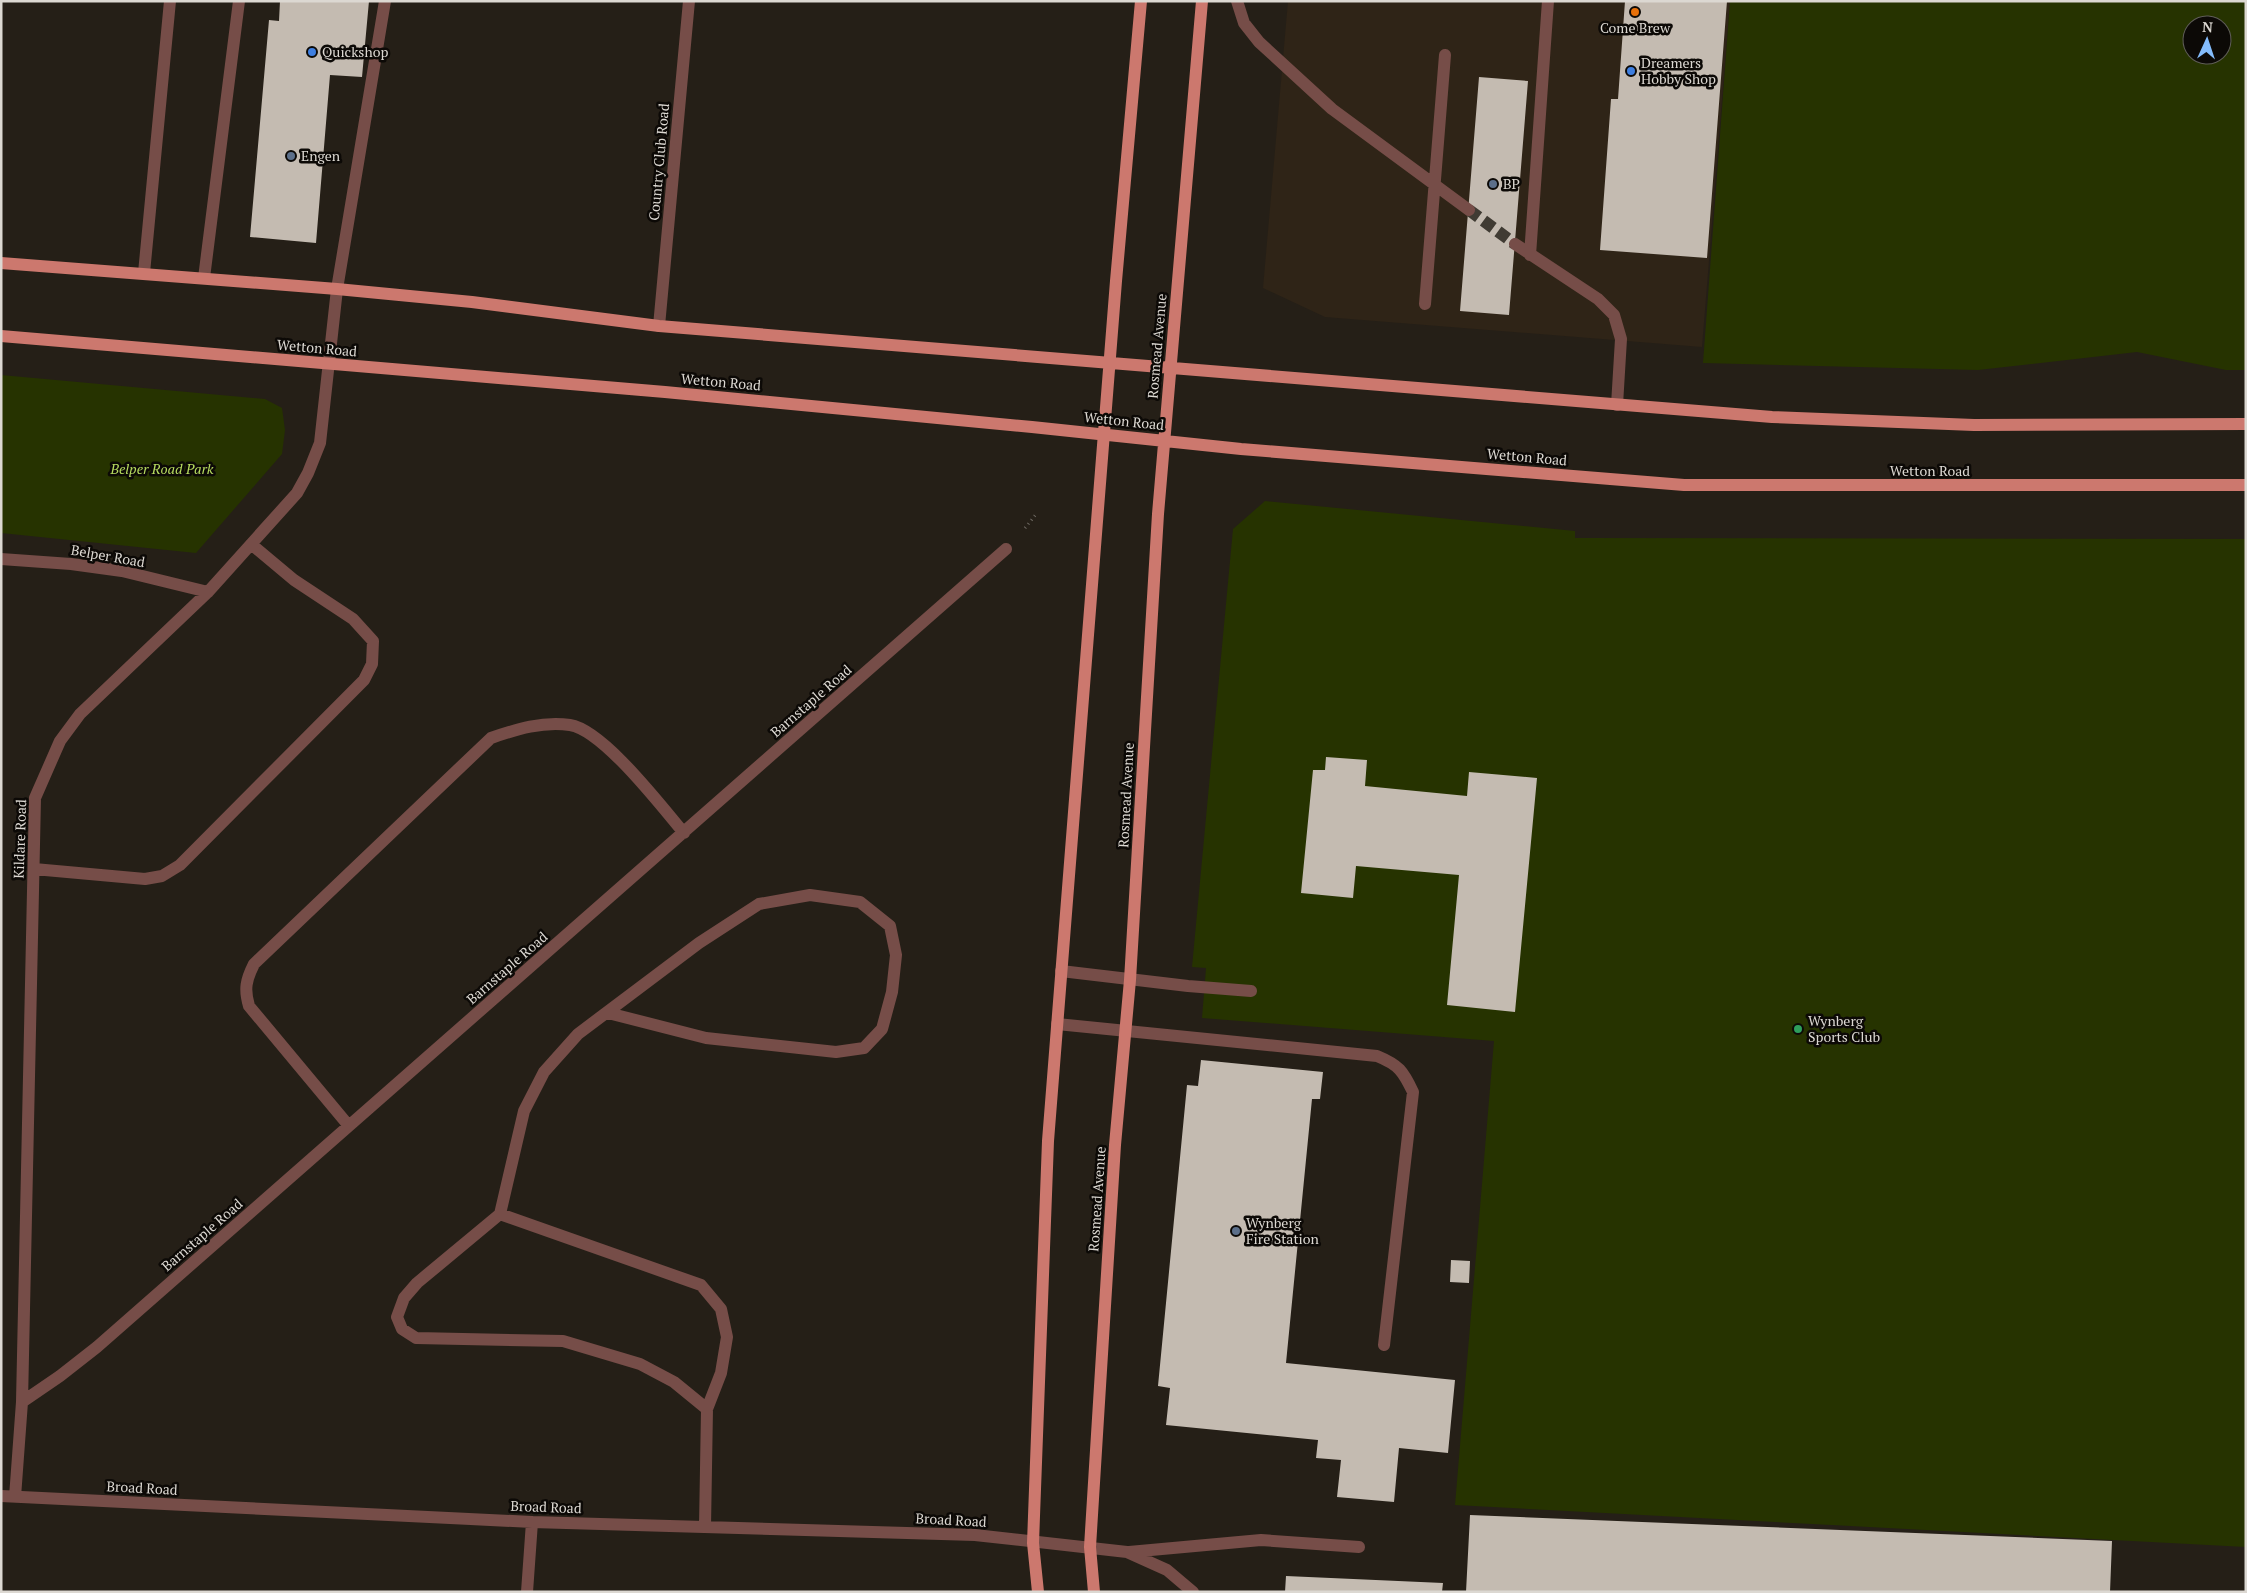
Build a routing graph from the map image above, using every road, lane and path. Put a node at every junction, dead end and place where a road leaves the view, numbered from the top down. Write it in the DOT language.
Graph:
graph roads {
  1 [pos="170,1"];
  2 [pos="239,1"];
  3 [pos="385,1"];
  4 [pos="689,1"];
  5 [pos="1141,1"];
  6 [pos="1202,1"];
  7 [pos="1237,1"];
  8 [pos="1548,1"];
  9 [pos="1445,55"];
  10 [pos="1434,184"];
  11 [pos="1468,210"];
  12 [pos="1515,244"];
  13 [pos="1530,255"];
  14 [pos="1,263"];
  15 [pos="144,274"];
  16 [pos="204,278"];
  17 [pos="337,289"];
  18 [pos="1425,304"];
  19 [pos="659,326"];
  20 [pos="1,336"];
  21 [pos="1110,363"];
  22 [pos="330,365"];
  23 [pos="1170,368"];
  24 [pos="1617,405"];
  25 [pos="2246,424"];
  26 [pos="1105,434"];
  27 [pos="1164,440"];
  28 [pos="2246,485"];
  29 [pos="251,544"];
  30 [pos="1006,549"];
  31 [pos="1,559"];
  32 [pos="208,592"];
  33 [pos="684,833"];
  34 [pos="34,869"];
  35 [pos="1061,971"];
  36 [pos="1130,980"];
  37 [pos="1251,990"];
  38 [pos="608,1013"];
  39 [pos="1057,1024"];
  40 [pos="1124,1030"];
  41 [pos="349,1126"];
  42 [pos="500,1214"];
  43 [pos="1384,1345"];
  44 [pos="22,1402"];
  45 [pos="707,1409"];
  46 [pos="1,1496"];
  47 [pos="15,1497"];
  48 [pos="532,1522"];
  49 [pos="705,1527"];
  50 [pos="1033,1543"];
  51 [pos="1359,1546"];
  52 [pos="1090,1547"];
  53 [pos="1127,1552"];
  54 [pos="527,1592"];
  55 [pos="1038,1592"];
  56 [pos="1094,1592"];
  57 [pos="1193,1592"];
  1 -- 15 [label="street"];
  2 -- 16 [label="street"];
  3 -- 17 [label="street, Kildare Road"];
  4 -- 19 [label="street, Country Club Road"];
  5 -- 21 [label="main road"];
  6 -- 23 [label="main road, Rosmead Avenue"];
  7 -- 10 [label="street"];
  8 -- 13 [label="street"];
  9 -- 10 [label="street"];
  10 -- 11 [label="street"];
  10 -- 18 [label="street"];
  12 -- 13 [label="street"];
  13 -- 24 [label="street"];
  14 -- 15 [label="main road"];
  15 -- 16 [label="main road"];
  16 -- 17 [label="main road"];
  17 -- 19 [label="main road"];
  17 -- 22 [label="street, Kildare Road"];
  19 -- 21 [label="main road"];
  20 -- 22 [label="main road, Wetton Road"];
  21 -- 23 [label="main road"];
  21 -- 26 [label="main road"];
  22 -- 26 [label="main road, Wetton Road"];
  22 -- 29 [label="street, Kildare Road"];
  23 -- 24 [label="main road"];
  23 -- 27 [label="main road, Rosmead Avenue"];
  24 -- 25 [label="main road"];
  26 -- 27 [label="main road, Wetton Road"];
  26 -- 35 [label="main road"];
  27 -- 28 [label="main road, Wetton Road"];
  27 -- 36 [label="main road, Rosmead Avenue"];
  29 -- 32 [label="street, Kildare Road"];
  29 -- 34 [label="street"];
  30 -- 33 [label="street, Barnstaple Road"];
  31 -- 32 [label="street, Belper Road"];
  32 -- 34 [label="street, Kildare Road"];
  33 -- 41 [label="street, Barnstaple Road"];
  33 -- 41 [label="street"];
  34 -- 44 [label="street, Kildare Road"];
  35 -- 36 [label="street"];
  35 -- 39 [label="main road"];
  36 -- 37 [label="street"];
  36 -- 40 [label="main road, Rosmead Avenue"];
  38 -- 38 [label="street"];
  38 -- 42 [label="street"];
  39 -- 40 [label="street"];
  39 -- 50 [label="main road"];
  40 -- 43 [label="street"];
  40 -- 52 [label="main road, Rosmead Avenue"];
  41 -- 44 [label="street, Barnstaple Road"];
  42 -- 45 [label="street"];
  42 -- 45 [label="street"];
  44 -- 47 [label="street, Kildare Road"];
  45 -- 49 [label="street"];
  46 -- 47 [label="street, Broad Road"];
  47 -- 48 [label="street, Broad Road"];
  48 -- 49 [label="street, Broad Road"];
  48 -- 54 [label="street"];
  49 -- 50 [label="street, Broad Road"];
  50 -- 52 [label="street, Broad Road"];
  50 -- 55 [label="main road"];
  51 -- 53 [label="street"];
  52 -- 53 [label="street, Broad Road"];
  52 -- 56 [label="main road, Rosmead Avenue"];
  53 -- 57 [label="street"];
}
